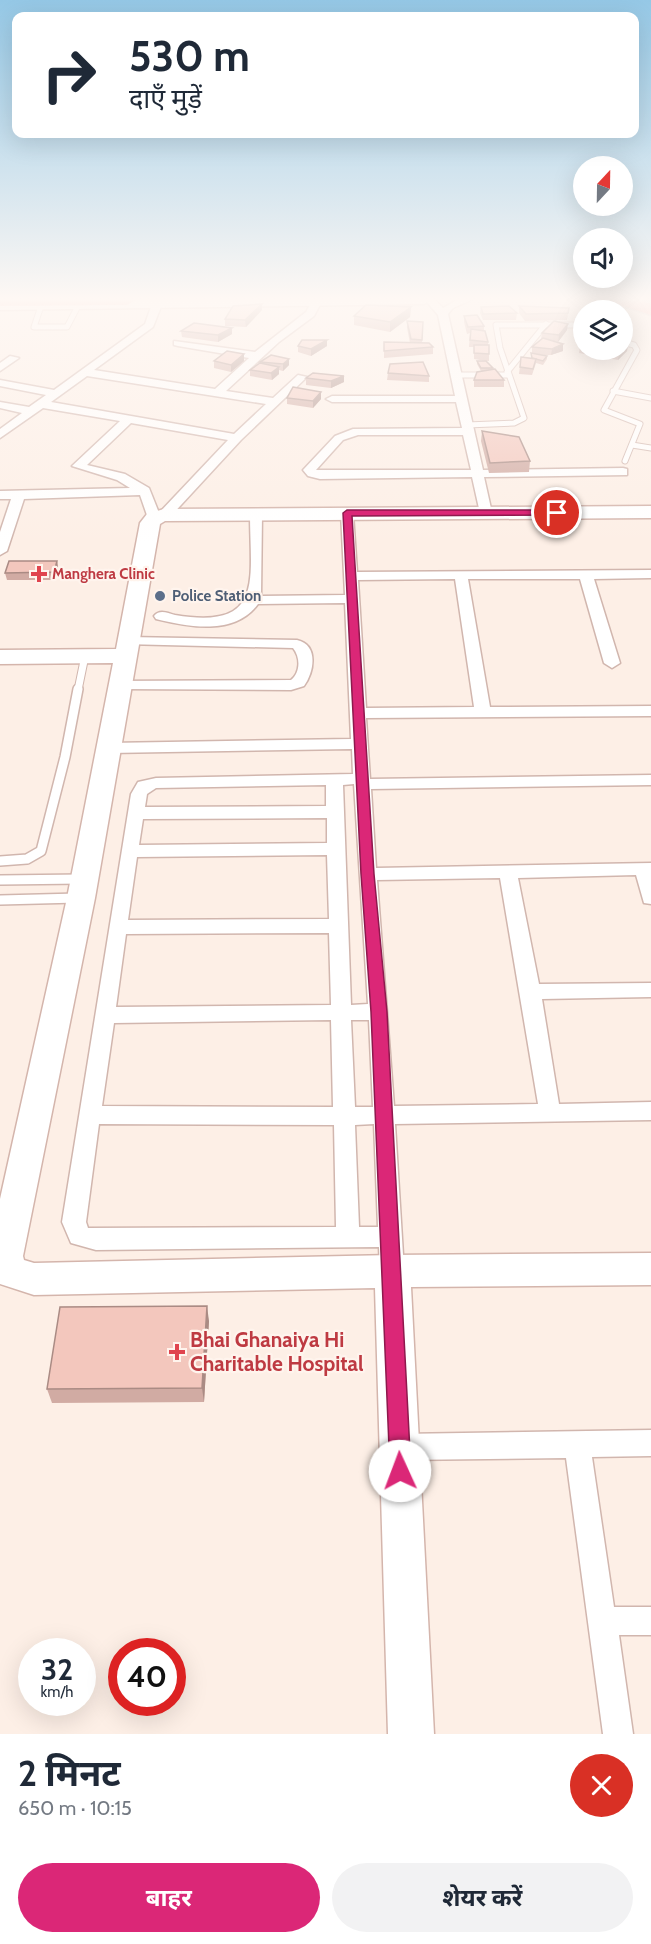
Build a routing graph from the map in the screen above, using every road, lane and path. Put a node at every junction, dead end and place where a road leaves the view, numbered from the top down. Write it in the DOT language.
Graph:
graph roads {
  1 [pos="71,381"];
  2 [pos="140,381"];
  3 [pos="230,381"];
  4 [pos="298,381"];
  5 [pos="457,381"];
  6 [pos="511,381"];
  7 [pos="620,381"];
  8 [pos="0,383"];
  9 [pos="614,392"];
  10 [pos="54,393"];
  11 [pos="217,393"];
  12 [pos="651,398"];
  13 [pos="332,399"];
  14 [pos="461,399"];
  15 [pos="274,402"];
  16 [pos="0,405"];
  17 [pos="36,407"];
  18 [pos="128,420"];
  19 [pos="468,429"];
  20 [pos="0,434"];
  21 [pos="237,438"];
  22 [pos="632,445"];
  23 [pos="651,448"];
  24 [pos="624,466"];
  25 [pos="478,474"];
  26 [pos="145,491"];
  27 [pos="0,495"];
  28 [pos="19,495"];
  29 [pos="651,512"];
  30 [pos="347,513"];
  31 [pos="486,513"];
  32 [pos="256,514"];
  33 [pos="159,517"];
  34 [pos="0,551"];
  35 [pos="586,574"];
  36 [pos="651,574"];
  37 [pos="352,576"];
  38 [pos="461,576"];
  39 [pos="353,599"];
  40 [pos="253,600"];
  41 [pos="161,616"];
  42 [pos="126,649"];
  43 [pos="85,656"];
  44 [pos="0,657"];
  45 [pos="612,663"];
  46 [pos="120,684"];
  47 [pos="651,711"];
  48 [pos="483,712"];
  49 [pos="358,713"];
  50 [pos="361,744"];
  51 [pos="109,748"];
  52 [pos="334,780"];
  53 [pos="651,780"];
  54 [pos="363,781"];
  55 [pos="336,812"];
  56 [pos="135,813"];
  57 [pos="338,849"];
  58 [pos="130,851"];
  59 [pos="0,861"];
  60 [pos="647,869"];
  61 [pos="508,872"];
  62 [pos="368,874"];
  63 [pos="0,880"];
  64 [pos="83,889"];
  65 [pos="651,898"];
  66 [pos="0,900"];
  67 [pos="339,926"];
  68 [pos="119,927"];
  69 [pos="651,990"];
  70 [pos="531,992"];
  71 [pos="341,1012"];
  72 [pos="379,1012"];
  73 [pos="106,1015"];
  74 [pos="651,1111"];
  75 [pos="550,1112"];
  76 [pos="90,1115"];
  77 [pos="384,1115"];
  78 [pos="346,1116"];
  79 [pos="348,1236"];
  80 [pos="390,1254"];
  81 [pos="651,1269"];
  82 [pos="6,1273"];
  83 [pos="651,1443"];
  84 [pos="577,1444"];
  85 [pos="399,1447"];
  86 [pos="602,1621"];
  87 [pos="651,1621"];
  88 [pos="411,1734"];
  89 [pos="618,1734"];
  1 -- 10 [label="street"];
  2 -- 11 [label="street"];
  3 -- 11 [label="street"];
  4 -- 15 [label="street"];
  5 -- 14 [label="street"];
  6 -- 19 [label="lane"];
  7 -- 9 [label="lane"];
  8 -- 10 [label="street"];
  9 -- 12 [label="lane"];
  9 -- 22 [label="lane"];
  10 -- 17 [label="street"];
  11 -- 15 [label="street"];
  13 -- 14 [label="street"];
  14 -- 19 [label="street"];
  15 -- 21 [label="street"];
  16 -- 17 [label="street"];
  17 -- 18 [label="street"];
  17 -- 20 [label="street"];
  18 -- 21 [label="street"];
  18 -- 26 [label="street"];
  19 -- 25 [label="street"];
  19 -- 25 [label="street"];
  21 -- 33 [label="street"];
  22 -- 23 [label="lane"];
  22 -- 24 [label="lane"];
  24 -- 25 [label="street"];
  25 -- 31 [label="street"];
  26 -- 28 [label="street"];
  26 -- 33 [label="street"];
  27 -- 28 [label="street"];
  28 -- 34 [label="street"];
  29 -- 31 [label="street"];
  30 -- 31 [label="street"];
  30 -- 32 [label="street"];
  30 -- 37 [label="street"];
  32 -- 33 [label="street"];
  32 -- 40 [label="street"];
  33 -- 42 [label="street"];
  35 -- 36 [label="street"];
  35 -- 38 [label="street"];
  35 -- 45 [label="street"];
  37 -- 38 [label="street"];
  37 -- 39 [label="street"];
  38 -- 48 [label="street"];
  39 -- 40 [label="street"];
  39 -- 49 [label="street"];
  40 -- 41 [label="street"];
  42 -- 43 [label="street"];
  42 -- 46 [label="street"];
  42 -- 46 [label="street"];
  43 -- 44 [label="street"];
  43 -- 59 [label="lane"];
  46 -- 51 [label="street"];
  47 -- 48 [label="street"];
  48 -- 49 [label="street"];
  49 -- 50 [label="street"];
  50 -- 51 [label="street"];
  50 -- 54 [label="street"];
  51 -- 64 [label="street"];
  52 -- 54 [label="street"];
  52 -- 55 [label="street"];
  52 -- 56 [label="street"];
  53 -- 54 [label="street"];
  54 -- 62 [label="street"];
  55 -- 56 [label="street"];
  55 -- 57 [label="street"];
  56 -- 58 [label="street"];
  57 -- 58 [label="street"];
  57 -- 67 [label="street"];
  58 -- 68 [label="street"];
  60 -- 61 [label="street"];
  60 -- 65 [label="street"];
  61 -- 62 [label="street"];
  61 -- 70 [label="street"];
  62 -- 72 [label="street"];
  63 -- 64 [label="lane"];
  64 -- 66 [label="lane"];
  64 -- 82 [label="street"];
  67 -- 68 [label="street"];
  67 -- 71 [label="street"];
  68 -- 73 [label="street"];
  69 -- 70 [label="street"];
  70 -- 75 [label="street"];
  71 -- 72 [label="street"];
  71 -- 73 [label="street"];
  71 -- 78 [label="street"];
  72 -- 77 [label="street"];
  73 -- 76 [label="street"];
  74 -- 75 [label="street"];
  75 -- 77 [label="street"];
  76 -- 78 [label="street"];
  76 -- 79 [label="street"];
  77 -- 78 [label="street"];
  77 -- 80 [label="street"];
  78 -- 79 [label="street"];
  79 -- 80 [label="street"];
  80 -- 81 [label="street"];
  80 -- 82 [label="street"];
  80 -- 85 [label="street"];
  83 -- 84 [label="street"];
  84 -- 85 [label="street"];
  84 -- 86 [label="street"];
  85 -- 88 [label="street"];
  86 -- 87 [label="street"];
  86 -- 89 [label="street"];
}
